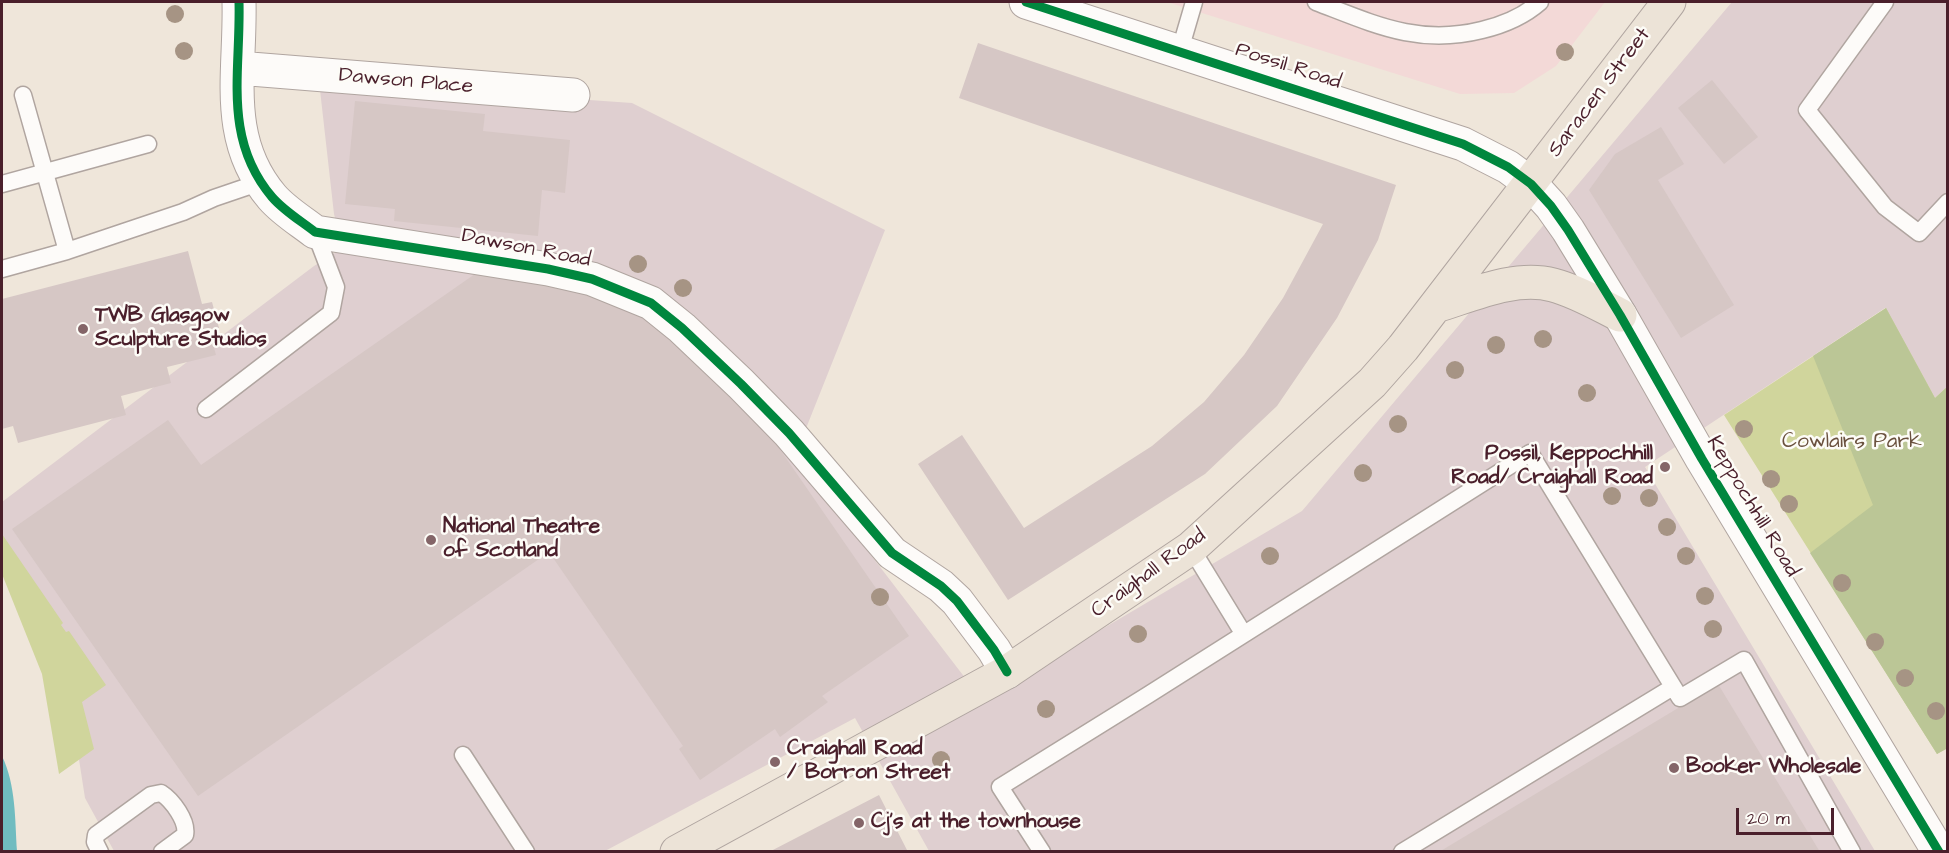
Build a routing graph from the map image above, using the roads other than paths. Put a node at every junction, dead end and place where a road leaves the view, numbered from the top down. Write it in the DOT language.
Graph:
graph roads {
  1 [pos="239,2"];
  2 [pos="1026,2"];
  3 [pos="1194,2"];
  4 [pos="1316,2"];
  5 [pos="1540,2"];
  6 [pos="1669,2"];
  7 [pos="1885,2"];
  8 [pos="1094,12"];
  9 [pos="1180,50"];
  10 [pos="238,68"];
  11 [pos="23,95"];
  12 [pos="573,95"];
  13 [pos="148,144"];
  14 [pos="45,172"];
  15 [pos="261,182"];
  16 [pos="2,184"];
  17 [pos="1531,184"];
  18 [pos="1947,202"];
  19 [pos="315,232"];
  20 [pos="67,251"];
  21 [pos="2,269"];
  22 [pos="1436,306"];
  23 [pos="1620,315"];
  24 [pos="206,409"];
  25 [pos="1191,548"];
  26 [pos="1243,633"];
  27 [pos="1007,672"];
  28 [pos="1673,687"];
  29 [pos="463,755"];
  30 [pos="100,852"];
  31 [pos="162,852"];
  32 [pos="526,852"];
  33 [pos="677,852"];
  34 [pos="1042,852"];
  35 [pos="1402,852"];
  36 [pos="1852,852"];
  37 [pos="1940,852"];
  1 -- 10 [label="street, Dawson Road"];
  2 -- 8 [label="street, Possil Road"];
  3 -- 9 [label="lane"];
  4 -- 5 [label="lane"];
  6 -- 17 [label="main road, Saracen Street"];
  7 -- 18 [label="lane"];
  8 -- 9 [label="street, Possil Road"];
  9 -- 17 [label="street, Possil Road"];
  10 -- 12 [label="street, Dawson Place"];
  10 -- 15 [label="street, Dawson Road"];
  11 -- 14 [label="lane"];
  13 -- 14 [label="lane"];
  14 -- 16 [label="lane"];
  14 -- 20 [label="lane"];
  15 -- 19 [label="street, Dawson Road"];
  15 -- 20 [label="lane"];
  17 -- 22 [label="main road, Craighall Road"];
  17 -- 23 [label="street, Keppochhill Road"];
  19 -- 24 [label="lane"];
  19 -- 27 [label="street, Dawson Road"];
  20 -- 21 [label="lane"];
  22 -- 23 [label="main road"];
  22 -- 25 [label="main road, Craighall Road"];
  23 -- 37 [label="street, Keppochhill Road"];
  25 -- 26 [label="lane"];
  25 -- 27 [label="main road, Craighall Road"];
  26 -- 28 [label="lane"];
  26 -- 34 [label="lane"];
  27 -- 33 [label="main road, Craighall Road"];
  28 -- 35 [label="lane"];
  28 -- 36 [label="lane"];
  29 -- 32 [label="lane"];
  30 -- 31 [label="lane"];
}
